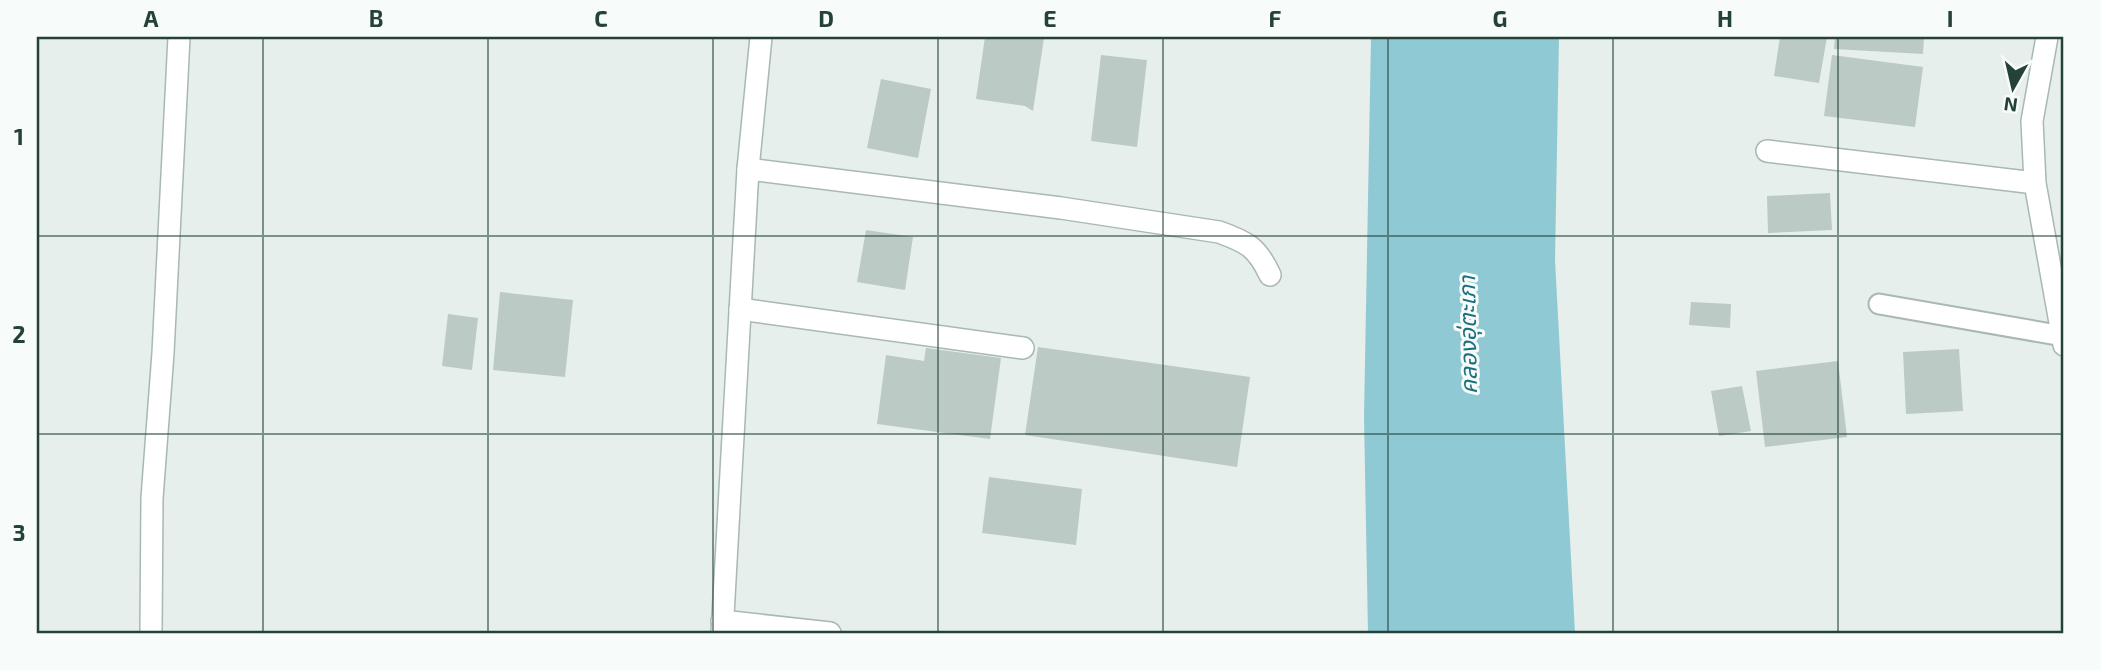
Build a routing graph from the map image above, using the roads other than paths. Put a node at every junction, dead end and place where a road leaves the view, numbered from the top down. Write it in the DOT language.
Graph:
graph roads {
  1 [pos="179,37"];
  2 [pos="761,37"];
  3 [pos="2047,37"];
  4 [pos="1767,151"];
  5 [pos="748,169"];
  6 [pos="2035,183"];
  7 [pos="1270,275"];
  8 [pos="1879,304"];
  9 [pos="740,309"];
  10 [pos="2064,340"];
  11 [pos="1023,348"];
  12 [pos="722,627"];
  13 [pos="151,633"];
  14 [pos="831,633"];
  1 -- 13 [label="street"];
  2 -- 5 [label="street"];
  3 -- 6 [label="street"];
  4 -- 6 [label="street"];
  5 -- 7 [label="street"];
  5 -- 9 [label="street"];
  6 -- 10 [label="street"];
  8 -- 10 [label="lane"];
  9 -- 11 [label="street"];
  9 -- 12 [label="street"];
  12 -- 14 [label="street"];
}
